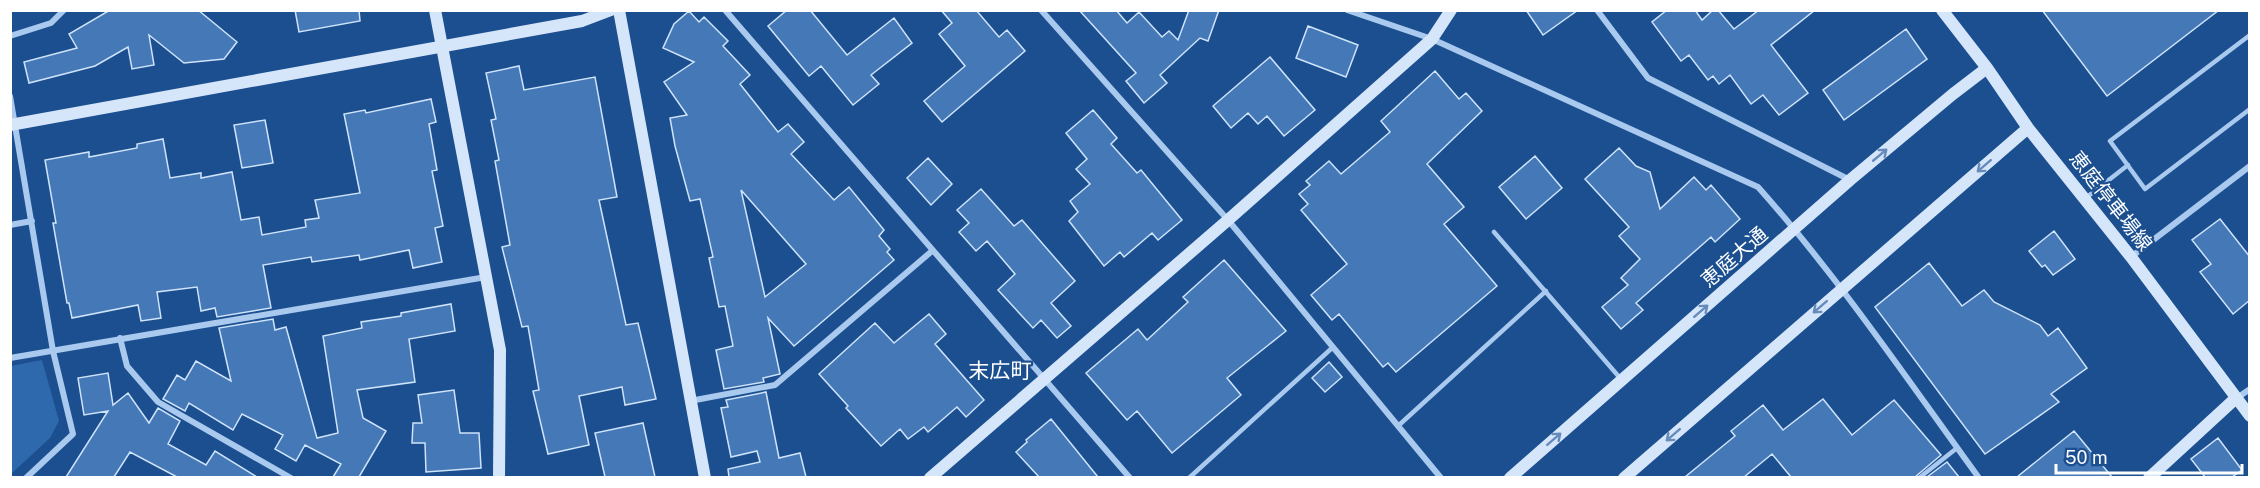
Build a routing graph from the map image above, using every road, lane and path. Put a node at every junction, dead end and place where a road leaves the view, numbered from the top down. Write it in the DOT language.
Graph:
graph roads {
  1 [pos="64,10"];
  2 [pos="435,10"];
  3 [pos="611,10"];
  4 [pos="619,10"];
  5 [pos="725,10"];
  6 [pos="1041,10"];
  7 [pos="1347,10"];
  8 [pos="1451,10"];
  9 [pos="1597,10"];
  10 [pos="1942,10"];
  11 [pos="2250,35"];
  12 [pos="10,36"];
  13 [pos="1432,39"];
  14 [pos="442,46"];
  15 [pos="1987,68"];
  16 [pos="10,96"];
  17 [pos="2250,109"];
  18 [pos="13,125"];
  19 [pos="2028,128"];
  20 [pos="2128,165"];
  21 [pos="2250,166"];
  22 [pos="1850,180"];
  23 [pos="2084,199"];
  24 [pos="1228,220"];
  25 [pos="32,221"];
  26 [pos="10,225"];
  27 [pos="1796,229"];
  28 [pos="1494,232"];
  29 [pos="932,251"];
  30 [pos="2131,257"];
  31 [pos="486,277"];
  32 [pos="1842,288"];
  33 [pos="1546,291"];
  34 [pos="120,339"];
  35 [pos="1332,348"];
  36 [pos="53,351"];
  37 [pos="10,358"];
  38 [pos="1044,380"];
  39 [pos="1622,380"];
  40 [pos="2250,389"];
  41 [pos="2236,398"];
  42 [pos="690,401"];
  43 [pos="2250,416"];
  44 [pos="1398,426"];
  45 [pos="1957,448"];
  46 [pos="26,477"];
  47 [pos="291,477"];
  48 [pos="499,477"];
  49 [pos="705,477"];
  50 [pos="930,477"];
  51 [pos="1130,477"];
  52 [pos="1189,477"];
  53 [pos="1441,477"];
  54 [pos="1510,477"];
  55 [pos="1624,477"];
  56 [pos="1919,477"];
  57 [pos="1979,477"];
  58 [pos="2149,477"];
  1 -- 12 [label="street"];
  2 -- 14 [label="street"];
  3 -- 14 [label="street"];
  4 -- 42 [label="street"];
  5 -- 29 [label="street"];
  6 -- 24 [label="street"];
  7 -- 13 [label="street"];
  8 -- 13 [label="street"];
  9 -- 22 [label="street"];
  10 -- 15 [label="street, 恵庭停車場線"];
  11 -- 20 [label="lane"];
  13 -- 24 [label="street"];
  13 -- 27 [label="street"];
  14 -- 18 [label="street"];
  14 -- 31 [label="street"];
  15 -- 19 [label="street, 恵庭停車場線"];
  22 -- 15 [label="street, 恵庭大通, one-way"];
  16 -- 18 [label="street"];
  17 -- 20 [label="lane"];
  18 -- 25 [label="street"];
  19 -- 23 [label="street, 恵庭停車場線"];
  19 -- 32 [label="street, one-way"];
  20 -- 23 [label="lane"];
  21 -- 30 [label="street"];
  22 -- 27 [label="street, 恵庭大通"];
  23 -- 30 [label="street, 恵庭停車場線"];
  24 -- 35 [label="street"];
  24 -- 38 [label="street"];
  25 -- 26 [label="street"];
  25 -- 36 [label="street"];
  27 -- 32 [label="street"];
  39 -- 27 [label="street, 恵庭大通, one-way"];
  28 -- 33 [label="lane"];
  29 -- 38 [label="street"];
  29 -- 42 [label="street"];
  30 -- 41 [label="street, 恵庭停車場線"];
  31 -- 34 [label="street"];
  31 -- 48 [label="street"];
  32 -- 45 [label="street"];
  32 -- 55 [label="street, one-way"];
  33 -- 39 [label="lane"];
  33 -- 44 [label="lane"];
  34 -- 36 [label="street"];
  34 -- 47 [label="street"];
  35 -- 44 [label="street"];
  35 -- 52 [label="lane"];
  36 -- 37 [label="street"];
  36 -- 46 [label="street"];
  38 -- 50 [label="street"];
  38 -- 51 [label="street"];
  54 -- 39 [label="street, 恵庭大通, one-way"];
  40 -- 41 [label="street"];
  41 -- 43 [label="street, 恵庭停車場線"];
  41 -- 58 [label="street"];
  42 -- 49 [label="street"];
  44 -- 53 [label="street"];
  45 -- 56 [label="lane"];
  45 -- 57 [label="street"];
}
